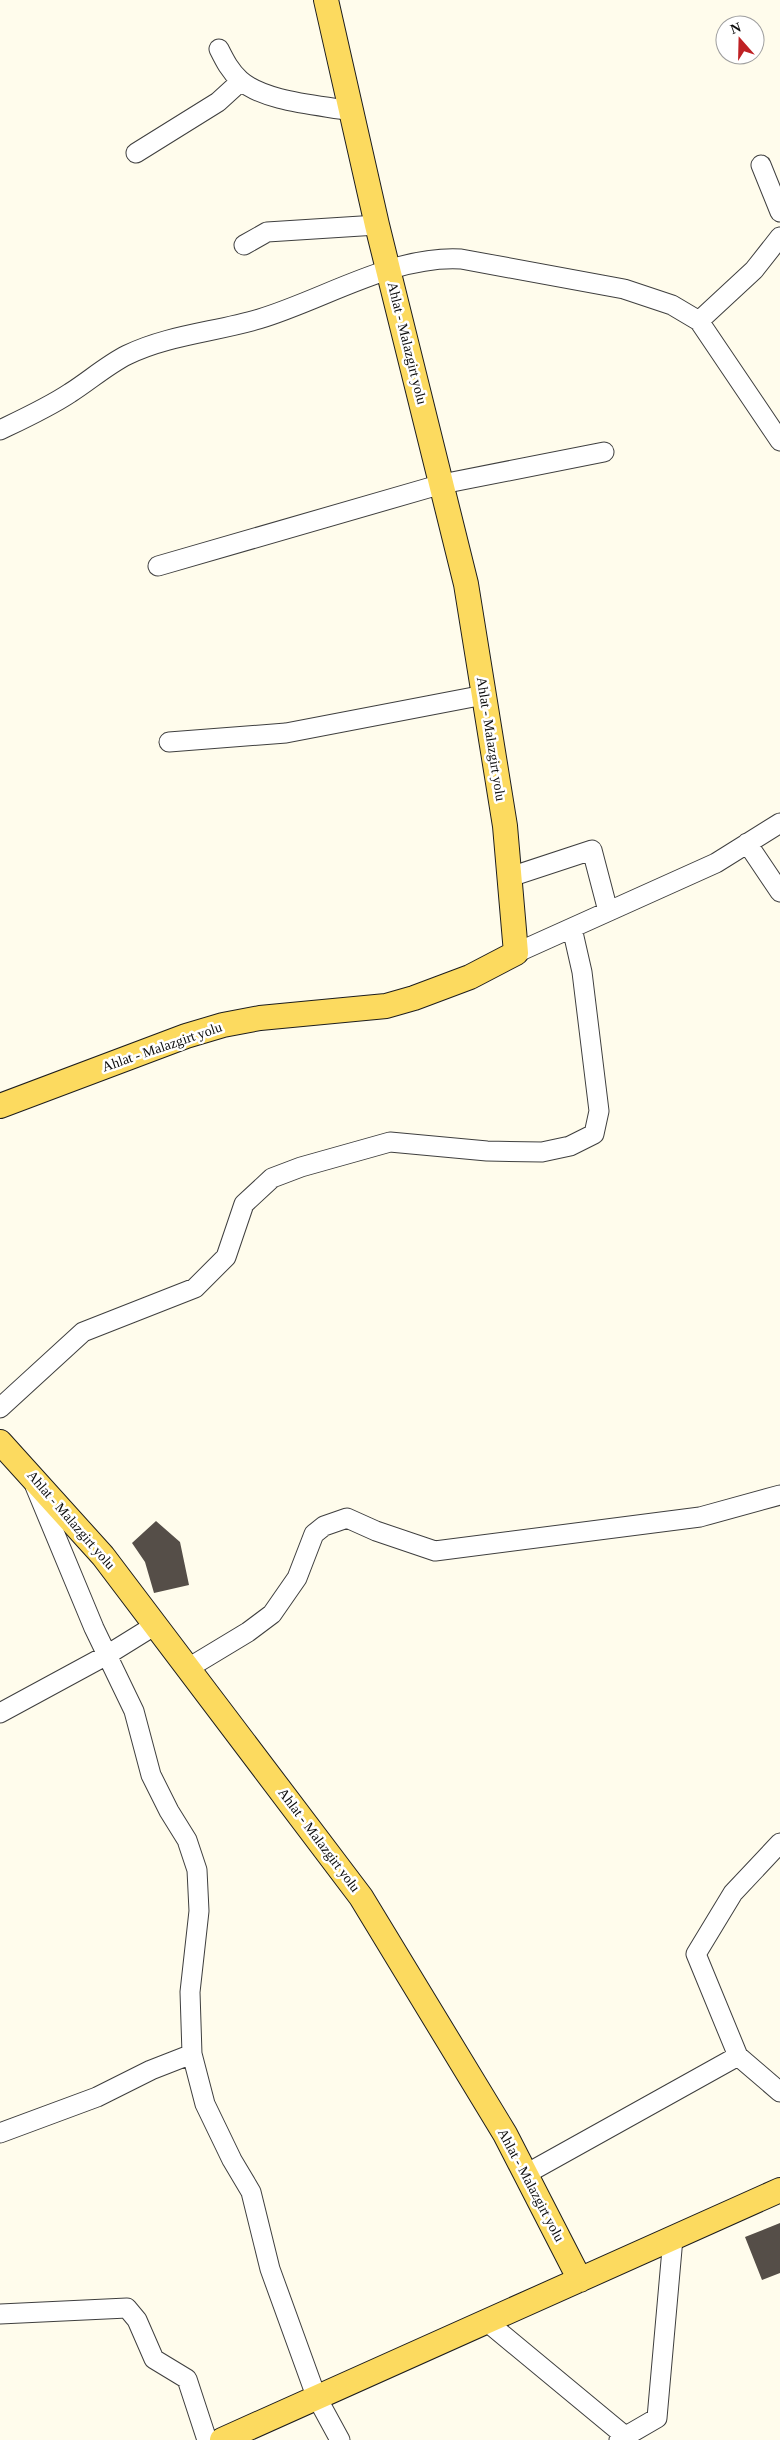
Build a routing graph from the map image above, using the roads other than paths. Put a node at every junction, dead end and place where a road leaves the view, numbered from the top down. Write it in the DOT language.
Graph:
graph roads {
  1 [pos="326,0"];
  2 [pos="219,48"];
  3 [pos="241,81"];
  4 [pos="352,111"];
  5 [pos="136,153"];
  6 [pos="760,164"];
  7 [pos="780,212"];
  8 [pos="376,225"];
  9 [pos="780,237"];
  10 [pos="244,245"];
  11 [pos="389,270"];
  12 [pos="699,321"];
  13 [pos="0,430"];
  14 [pos="780,441"];
  15 [pos="604,452"];
  16 [pos="442,484"];
  17 [pos="158,566"];
  18 [pos="484,695"];
  19 [pos="169,742"];
  20 [pos="780,823"];
  21 [pos="747,843"];
  22 [pos="510,877"];
  23 [pos="780,892"];
  24 [pos="608,911"];
  25 [pos="572,928"];
  26 [pos="516,953"];
  27 [pos="0,1106"];
  28 [pos="0,1408"];
  29 [pos="0,1442"];
  30 [pos="28,1471"];
  31 [pos="780,1495"];
  32 [pos="157,1624"];
  33 [pos="107,1655"];
  34 [pos="190,1667"];
  35 [pos="0,1713"];
  36 [pos="780,1842"];
  37 [pos="192,2054"];
  38 [pos="738,2056"];
  39 [pos="780,2092"];
  40 [pos="0,2134"];
  41 [pos="526,2174"];
  42 [pos="780,2190"];
  43 [pos="673,2238"];
  44 [pos="580,2280"];
  45 [pos="0,2314"];
  46 [pos="486,2320"];
  47 [pos="316,2396"];
  48 [pos="634,2436"];
  49 [pos="230,2438"];
  50 [pos="207,2440"];
  51 [pos="340,2440"];
  1 -- 4 [label="main road, Ahlat - Malazgirt yolu"];
  2 -- 3 [label="street"];
  3 -- 4 [label="street"];
  3 -- 5 [label="street"];
  4 -- 8 [label="main road, Ahlat - Malazgirt yolu"];
  6 -- 7 [label="street"];
  8 -- 10 [label="street"];
  8 -- 11 [label="main road, Ahlat - Malazgirt yolu"];
  9 -- 12 [label="street"];
  11 -- 12 [label="street"];
  11 -- 13 [label="street"];
  11 -- 16 [label="main road, Ahlat - Malazgirt yolu"];
  12 -- 14 [label="street"];
  15 -- 16 [label="street"];
  16 -- 17 [label="street"];
  16 -- 18 [label="main road, Ahlat - Malazgirt yolu"];
  18 -- 19 [label="street"];
  18 -- 22 [label="main road, Ahlat - Malazgirt yolu"];
  20 -- 21 [label="street"];
  21 -- 23 [label="street"];
  21 -- 24 [label="street"];
  22 -- 24 [label="street"];
  22 -- 26 [label="main road, Ahlat - Malazgirt yolu"];
  24 -- 25 [label="street"];
  25 -- 26 [label="street"];
  25 -- 28 [label="street"];
  26 -- 27 [label="main road, Ahlat - Malazgirt yolu"];
  29 -- 30 [label="main road, Ahlat - Malazgirt yolu"];
  30 -- 32 [label="main road, Ahlat - Malazgirt yolu"];
  30 -- 33 [label="street"];
  31 -- 34 [label="street"];
  32 -- 33 [label="street"];
  32 -- 34 [label="main road, Ahlat - Malazgirt yolu"];
  33 -- 35 [label="street"];
  33 -- 37 [label="street"];
  34 -- 41 [label="main road, Ahlat - Malazgirt yolu"];
  36 -- 38 [label="street"];
  37 -- 40 [label="street"];
  37 -- 47 [label="street"];
  38 -- 39 [label="street"];
  38 -- 41 [label="street"];
  41 -- 44 [label="main road, Ahlat - Malazgirt yolu"];
  42 -- 43 [label="main road"];
  43 -- 44 [label="main road"];
  43 -- 48 [label="street"];
  44 -- 46 [label="main road"];
  45 -- 50 [label="street"];
  46 -- 47 [label="main road"];
  46 -- 48 [label="street"];
  47 -- 49 [label="main road"];
  47 -- 51 [label="street"];
}
